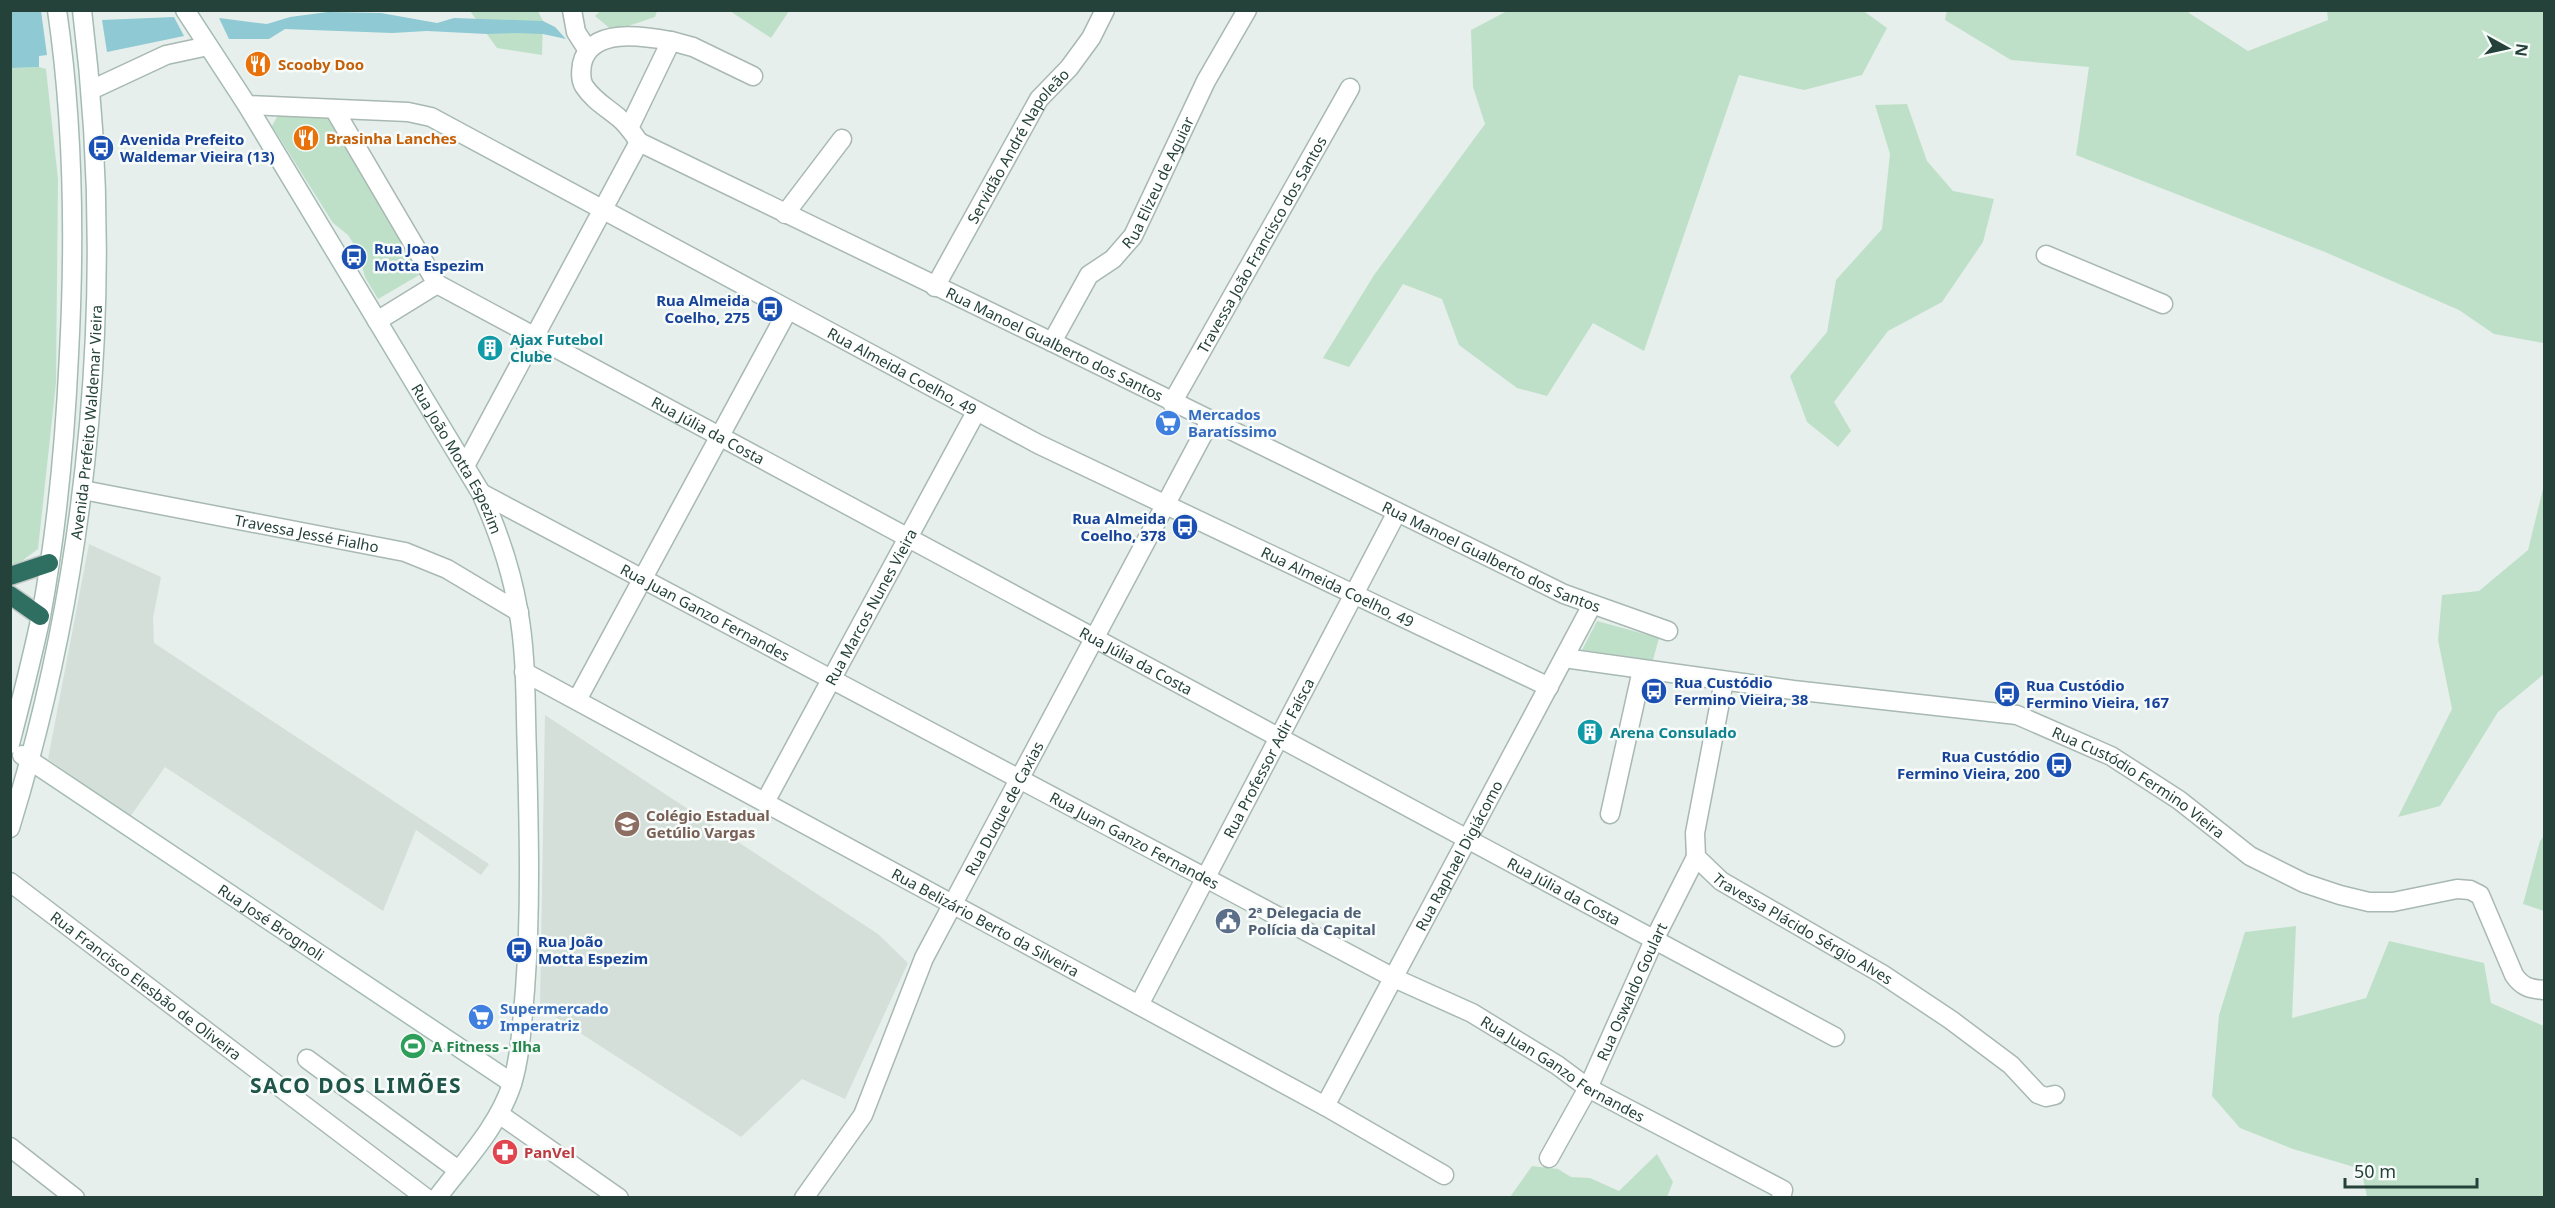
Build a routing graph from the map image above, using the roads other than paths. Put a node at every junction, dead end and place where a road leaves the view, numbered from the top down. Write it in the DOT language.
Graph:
graph roads {
  1 [pos="57,10"];
  2 [pos="82,10"];
  3 [pos="185,10"];
  4 [pos="572,10"];
  5 [pos="1106,10"];
  6 [pos="1247,10"];
  7 [pos="671,41"];
  8 [pos="208,46"];
  9 [pos="587,49"];
  10 [pos="753,76"];
  11 [pos="1350,88"];
  12 [pos="91,90"];
  13 [pos="247,105"];
  14 [pos="334,109"];
  15 [pos="634,135"];
  16 [pos="842,139"];
  17 [pos="602,210"];
  18 [pos="786,214"];
  19 [pos="2046,255"];
  20 [pos="437,284"];
  21 [pos="935,287"];
  22 [pos="2163,303"];
  23 [pos="788,310"];
  24 [pos="378,321"];
  25 [pos="534,336"];
  26 [pos="1052,342"];
  27 [pos="68,392"];
  28 [pos="91,393"];
  29 [pos="1172,403"];
  30 [pos="976,412"];
  31 [pos="1210,421"];
  32 [pos="720,436"];
  33 [pos="465,466"];
  34 [pos="83,490"];
  35 [pos="481,493"];
  36 [pos="1165,505"];
  37 [pos="1396,512"];
  38 [pos="908,537"];
  39 [pos="49,563"];
  40 [pos="10,576"];
  41 [pos="643,579"];
  42 [pos="10,595"];
  43 [pos="1353,595"];
  44 [pos="1592,605"];
  45 [pos="519,612"];
  46 [pos="40,616"];
  47 [pos="1668,631"];
  48 [pos="60,634"];
  49 [pos="1095,637"];
  50 [pos="1564,658"];
  51 [pos="1650,671"];
  52 [pos="524,672"];
  53 [pos="832,679"];
  54 [pos="1724,681"];
  55 [pos="1549,687"];
  56 [pos="577,700"];
  57 [pos="1280,736"];
  58 [pos="10,746"];
  59 [pos="30,760"];
  60 [pos="1019,779"];
  61 [pos="765,802"];
  62 [pos="1610,814"];
  63 [pos="10,828"];
  64 [pos="1468,838"];
  65 [pos="1696,857"];
  66 [pos="1205,878"];
  67 [pos="10,882"];
  68 [pos="952,903"];
  69 [pos="1655,938"];
  70 [pos="1394,978"];
  71 [pos="2544,990"];
  72 [pos="1139,1005"];
  73 [pos="1835,1037"];
  74 [pos="307,1059"];
  75 [pos="512,1083"];
  76 [pos="1588,1088"];
  77 [pos="2055,1095"];
  78 [pos="1325,1106"];
  79 [pos="499,1114"];
  80 [pos="10,1147"];
  81 [pos="1549,1158"];
  82 [pos="458,1170"];
  83 [pos="1444,1175"];
  84 [pos="1782,1194"];
  85 [pos="75,1197"];
  86 [pos="426,1197"];
  87 [pos="437,1197"];
  88 [pos="619,1197"];
  89 [pos="804,1197"];
  1 -- 27 [label="street, Avenida Prefeito Waldemar Vieira"];
  2 -- 12 [label="street, Avenida Prefeito Waldemar Vieira"];
  3 -- 8 [label="street, Rua João Motta Espezim"];
  4 -- 9 [label="street"];
  5 -- 21 [label="street, Servidão André Napoleão"];
  6 -- 26 [label="street, Rua Elizeu de Aguiar"];
  7 -- 9 [label="street"];
  7 -- 10 [label="street"];
  7 -- 15 [label="street"];
  8 -- 12 [label="street"];
  8 -- 13 [label="street, Rua João Motta Espezim"];
  9 -- 15 [label="street, Rua Manoel Gualberto dos Santos"];
  11 -- 29 [label="street, Travessa João Francisco dos Santos"];
  12 -- 28 [label="street, Avenida Prefeito Waldemar Vieira"];
  13 -- 14 [label="street, Rua Almeida Coelho, 49"];
  13 -- 24 [label="street, Rua João Motta Espezim"];
  14 -- 17 [label="street, Rua Almeida Coelho, 49"];
  14 -- 20 [label="street"];
  15 -- 17 [label="street"];
  15 -- 18 [label="street, Rua Manoel Gualberto dos Santos"];
  16 -- 18 [label="street"];
  17 -- 23 [label="street, Rua Almeida Coelho, 49"];
  17 -- 25 [label="street"];
  18 -- 21 [label="street, Rua Manoel Gualberto dos Santos"];
  19 -- 22 [label="street"];
  20 -- 24 [label="street"];
  20 -- 25 [label="street, Rua Júlia da Costa"];
  21 -- 26 [label="street, Rua Manoel Gualberto dos Santos"];
  23 -- 30 [label="street, Rua Almeida Coelho, 49"];
  23 -- 32 [label="street"];
  24 -- 33 [label="street, Rua João Motta Espezim"];
  25 -- 32 [label="street, Rua Júlia da Costa"];
  25 -- 33 [label="street"];
  26 -- 29 [label="street, Rua Manoel Gualberto dos Santos"];
  27 -- 28 [label="street"];
  27 -- 39 [label="street, Avenida Prefeito Waldemar Vieira"];
  28 -- 34 [label="street, Avenida Prefeito Waldemar Vieira"];
  29 -- 31 [label="street, Rua Manoel Gualberto dos Santos"];
  30 -- 36 [label="street, Rua Almeida Coelho, 49"];
  30 -- 38 [label="street, Rua Marcos Nunes Vieira"];
  31 -- 36 [label="street, Rua Duque de Caxias"];
  31 -- 37 [label="street, Rua Manoel Gualberto dos Santos"];
  32 -- 38 [label="street, Rua Júlia da Costa"];
  32 -- 41 [label="street"];
  33 -- 35 [label="street, Rua João Motta Espezim"];
  34 -- 45 [label="street, Travessa Jessé Fialho"];
  34 -- 48 [label="street, Avenida Prefeito Waldemar Vieira"];
  35 -- 41 [label="street, Rua Juan Ganzo Fernandes"];
  35 -- 45 [label="street, Rua João Motta Espezim"];
  36 -- 43 [label="street, Rua Almeida Coelho, 49"];
  36 -- 49 [label="street, Rua Duque de Caxias"];
  37 -- 43 [label="street, Rua Professor Adir Faísca"];
  37 -- 44 [label="street, Rua Manoel Gualberto dos Santos"];
  38 -- 49 [label="street, Rua Júlia da Costa"];
  38 -- 53 [label="street, Rua Marcos Nunes Vieira"];
  39 -- 40 [label="highway"];
  39 -- 46 [label="street, Avenida Prefeito Waldemar Vieira"];
  41 -- 53 [label="street, Rua Juan Ganzo Fernandes"];
  41 -- 56 [label="street"];
  42 -- 46 [label="highway"];
  43 -- 55 [label="street, Rua Almeida Coelho, 49"];
  43 -- 57 [label="street, Rua Professor Adir Faísca"];
  44 -- 47 [label="street, Rua Manoel Gualberto dos Santos"];
  44 -- 50 [label="street, Rua Raphael Digiácomo"];
  45 -- 52 [label="street, Rua João Motta Espezim"];
  46 -- 48 [label="street"];
  46 -- 58 [label="street, Avenida Prefeito Waldemar Vieira"];
  48 -- 59 [label="street, Avenida Prefeito Waldemar Vieira"];
  49 -- 57 [label="street, Rua Júlia da Costa"];
  49 -- 60 [label="street, Rua Duque de Caxias"];
  50 -- 51 [label="street, Rua Custódio Fermino Vieira"];
  50 -- 55 [label="street, Rua Raphael Digiácomo"];
  51 -- 54 [label="street, Rua Custódio Fermino Vieira"];
  51 -- 62 [label="street"];
  52 -- 56 [label="street, Rua Belizário Berto da Silveira"];
  52 -- 75 [label="street, Rua João Motta Espezim"];
  53 -- 60 [label="street, Rua Juan Ganzo Fernandes"];
  53 -- 61 [label="street, Rua Marcos Nunes Vieira"];
  54 -- 65 [label="street"];
  54 -- 71 [label="street, Rua Custódio Fermino Vieira"];
  55 -- 64 [label="street, Rua Raphael Digiácomo"];
  56 -- 61 [label="street, Rua Belizário Berto da Silveira"];
  57 -- 64 [label="street, Rua Júlia da Costa"];
  57 -- 66 [label="street, Rua Professor Adir Faísca"];
  58 -- 59 [label="street, Rua José Brognoli"];
  59 -- 63 [label="street, Avenida Prefeito Waldemar Vieira"];
  59 -- 75 [label="street, Rua José Brognoli"];
  60 -- 66 [label="street, Rua Juan Ganzo Fernandes"];
  60 -- 68 [label="street, Rua Duque de Caxias"];
  61 -- 68 [label="street, Rua Belizário Berto da Silveira"];
  64 -- 69 [label="street, Rua Júlia da Costa"];
  64 -- 70 [label="street, Rua Raphael Digiácomo"];
  65 -- 69 [label="street, Rua Oswaldo Goulart"];
  65 -- 77 [label="street, Travessa Plácido Sérgio Alves"];
  66 -- 70 [label="street, Rua Juan Ganzo Fernandes"];
  66 -- 72 [label="street, Rua Professor Adir Faísca"];
  67 -- 86 [label="street, Rua Francisco Elesbão de Oliveira"];
  68 -- 72 [label="street, Rua Belizário Berto da Silveira"];
  68 -- 89 [label="street, Rua Duque de Caxias"];
  69 -- 73 [label="street, Rua Júlia da Costa"];
  69 -- 76 [label="street, Rua Oswaldo Goulart"];
  70 -- 76 [label="street, Rua Juan Ganzo Fernandes"];
  70 -- 78 [label="street, Rua Raphael Digiácomo"];
  72 -- 78 [label="street, Rua Belizário Berto da Silveira"];
  74 -- 82 [label="street"];
  75 -- 79 [label="street, Rua João Motta Espezim"];
  76 -- 81 [label="street, Rua Oswaldo Goulart"];
  76 -- 84 [label="street, Rua Juan Ganzo Fernandes"];
  78 -- 83 [label="street, Rua Belizário Berto da Silveira"];
  79 -- 82 [label="street, Rua João Motta Espezim"];
  79 -- 88 [label="street"];
  80 -- 85 [label="street"];
  82 -- 87 [label="street, Rua João Motta Espezim"];
}
